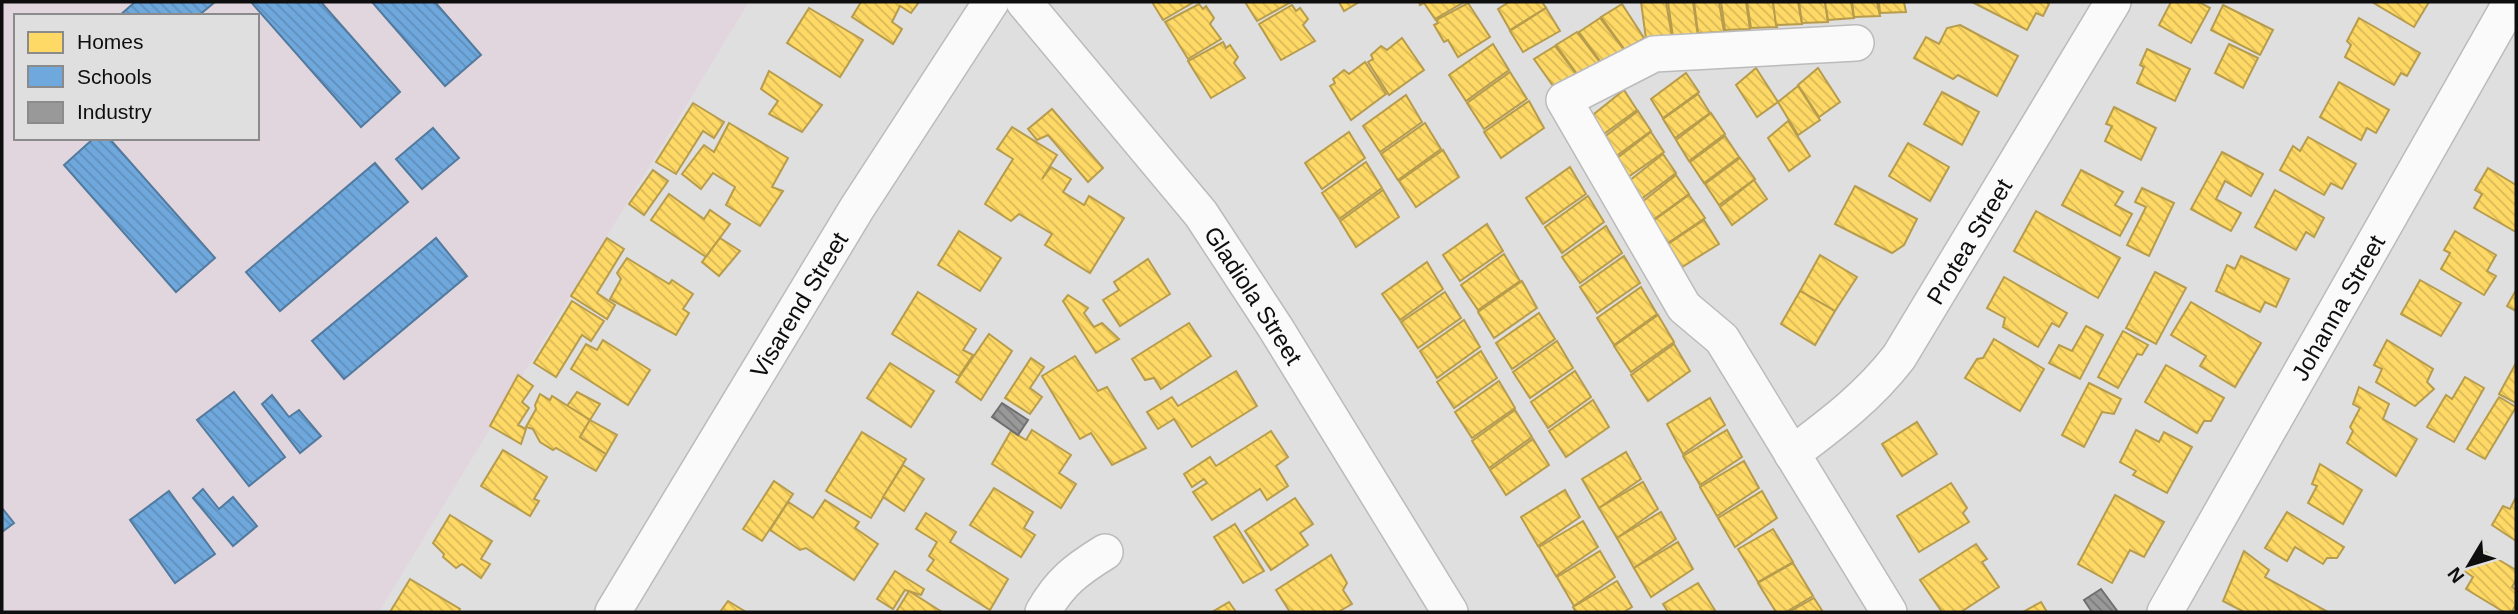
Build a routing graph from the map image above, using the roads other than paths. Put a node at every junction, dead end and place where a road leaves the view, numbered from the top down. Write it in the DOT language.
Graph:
graph roads {
  1 [pos="991,2"];
  2 [pos="1024,2"];
  3 [pos="2113,2"];
  4 [pos="2511,2"];
  5 [pos="1856,43"];
  6 [pos="1792,454"];
  7 [pos="1105,552"];
  8 [pos="612,612"];
  9 [pos="1043,612"];
  10 [pos="1450,612"];
  11 [pos="1889,612"];
  12 [pos="2165,612"];
  1 -- 8 [label="street, Visarend Street"];
  2 -- 10 [label="street, Gladiola Street"];
  3 -- 6 [label="street, Protea Street"];
  4 -- 12 [label="street, Johanna Street"];
  5 -- 6 [label="street"];
  6 -- 11 [label="street"];
  7 -- 9 [label="street"];
}
